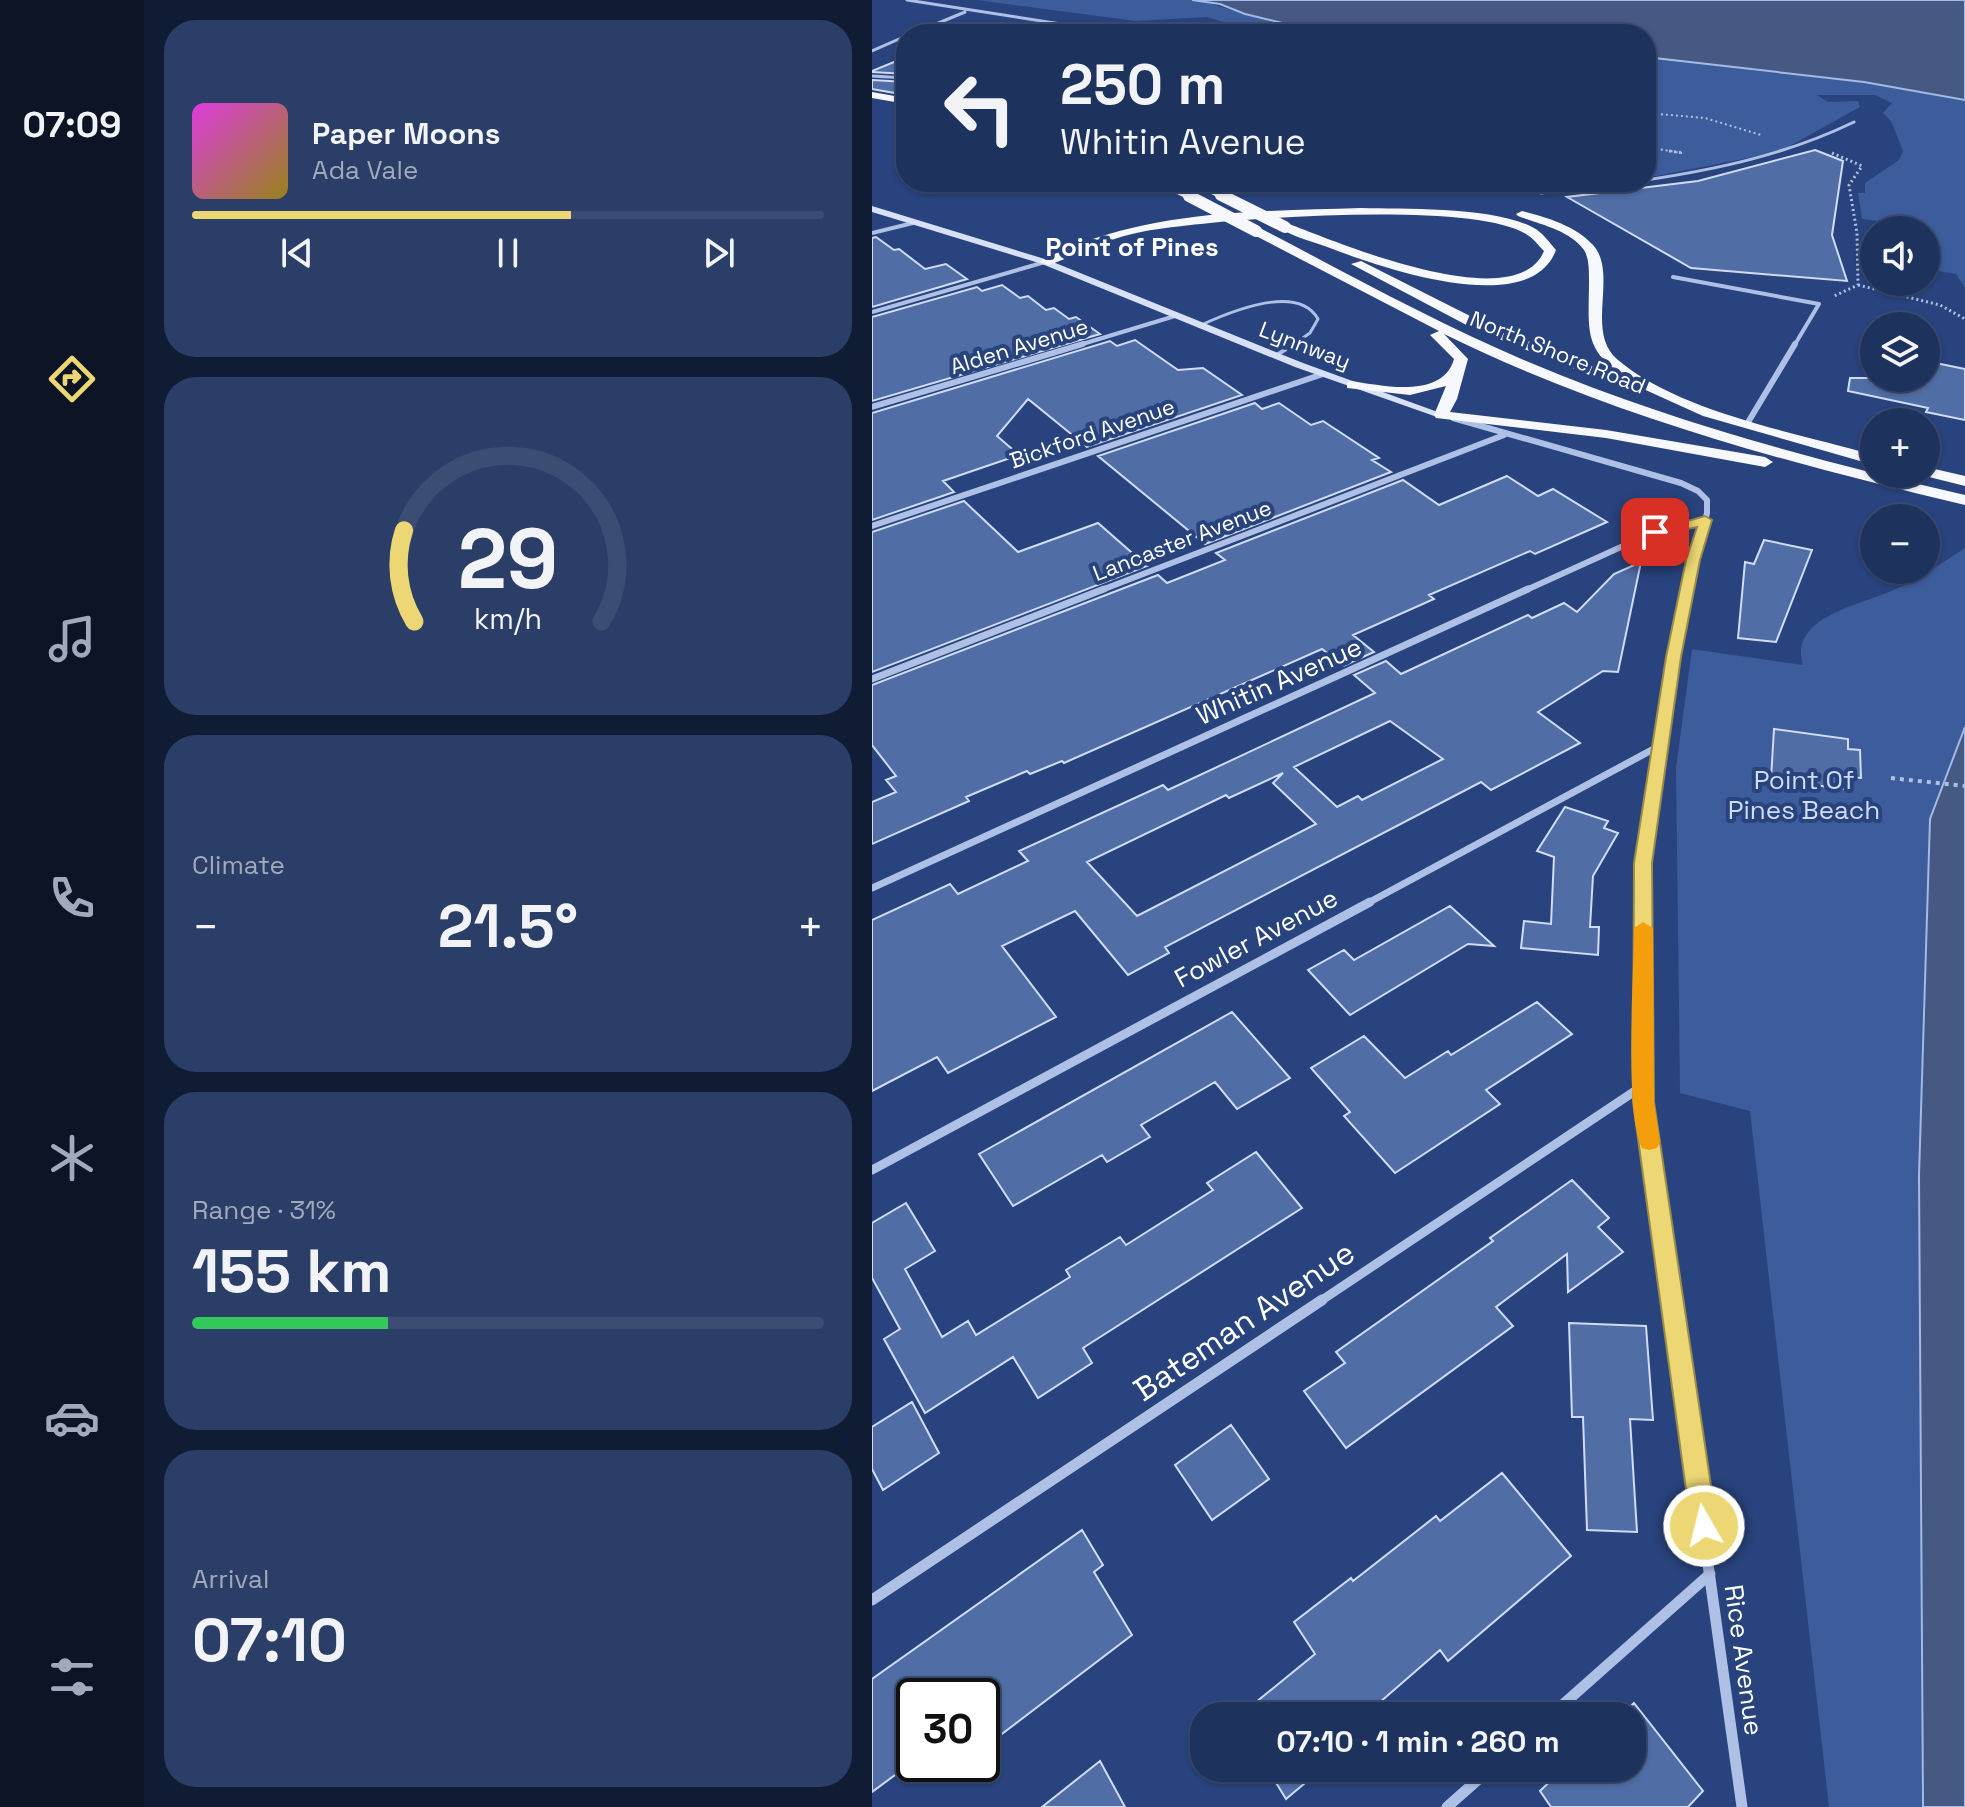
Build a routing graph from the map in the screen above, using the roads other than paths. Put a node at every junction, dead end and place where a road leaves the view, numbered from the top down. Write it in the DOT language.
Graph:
graph roads {
  1 [pos="907,0"];
  2 [pos="966,11"];
  3 [pos="935,24"];
  4 [pos="1053,24"];
  5 [pos="896,40"];
  6 [pos="872,51"];
  7 [pos="872,76"];
  8 [pos="896,77"];
  9 [pos="872,86"];
  10 [pos="896,90"];
  11 [pos="872,95"];
  12 [pos="896,99"];
  13 [pos="1854,122"];
  14 [pos="1656,178"];
  15 [pos="1180,192"];
  16 [pos="1215,192"];
  17 [pos="1549,192"];
  18 [pos="1541,193"];
  19 [pos="872,209"];
  20 [pos="917,222"];
  21 [pos="1285,227"];
  22 [pos="872,233"];
  23 [pos="1045,262"];
  24 [pos="1673,277"];
  25 [pos="1390,302"];
  26 [pos="872,312"];
  27 [pos="1175,316"];
  28 [pos="1199,326"];
  29 [pos="1275,356"];
  30 [pos="1460,369"];
  31 [pos="1323,374"];
  32 [pos="1352,385"];
  33 [pos="872,407"];
  34 [pos="1708,413"];
  35 [pos="1441,415"];
  36 [pos="1747,424"];
  37 [pos="1505,435"];
  38 [pos="1860,456"];
  39 [pos="1940,475"];
  40 [pos="1965,481"];
  41 [pos="1957,498"];
  42 [pos="1705,520"];
  43 [pos="872,526"];
  44 [pos="872,679"];
  45 [pos="1661,745"];
  46 [pos="872,888"];
  47 [pos="1644,1085"];
  48 [pos="872,1170"];
  49 [pos="1710,1574"];
  50 [pos="872,1600"];
  51 [pos="1566,1702"];
  52 [pos="1475,1782"];
  53 [pos="1447,1807"];
  54 [pos="1742,1807"];
  1 -- 2 [label="street"];
  2 -- 3 [label="street"];
  2 -- 4 [label="street"];
  5 -- 6 [label="street"];
  7 -- 8 [label="street"];
  9 -- 10 [label="highway"];
  11 -- 12 [label="highway"];
  13 -- 14 [label="lane"];
  15 -- 25 [label="highway, North Shore Road, bridge"];
  16 -- 21 [label="highway, North Shore Road, bridge"];
  17 -- 18 [label="lane"];
  19 -- 20 [label="main road, Lynnway"];
  20 -- 22 [label="street"];
  20 -- 23 [label="main road, Lynnway"];
  21 -- 23 [label="highway"];
  21 -- 34 [label="highway, North Shore Road"];
  23 -- 26 [label="street"];
  23 -- 27 [label="main road, Lynnway"];
  23 -- 34 [label="highway"];
  24 -- 36 [label="street"];
  25 -- 30 [label="highway"];
  25 -- 41 [label="highway, North Shore Road"];
  27 -- 28 [label="main road, Lynnway"];
  27 -- 33 [label="street, Alden Avenue"];
  28 -- 29 [label="main road, Lynnway"];
  28 -- 29 [label="lane"];
  29 -- 31 [label="main road, Lynnway"];
  30 -- 32 [label="highway"];
  30 -- 35 [label="highway"];
  31 -- 32 [label="main road, Lynnway"];
  31 -- 43 [label="street, Bickford Avenue"];
  32 -- 35 [label="main road, Lynnway"];
  34 -- 36 [label="highway, North Shore Road"];
  35 -- 37 [label="street, Lynnway"];
  35 -- 41 [label="highway"];
  36 -- 38 [label="highway, North Shore Road"];
  37 -- 42 [label="street, Lynnway"];
  37 -- 44 [label="street, Lancaster Avenue"];
  39 -- 40 [label="highway"];
  42 -- 45 [label="street, Rice Avenue"];
  42 -- 46 [label="street, Whitin Avenue"];
  45 -- 47 [label="street, Rice Avenue"];
  45 -- 48 [label="street, Fowler Avenue"];
  47 -- 49 [label="street, Rice Avenue"];
  47 -- 50 [label="street, Bateman Avenue"];
  49 -- 51 [label="street"];
  49 -- 54 [label="street, Rice Avenue"];
  52 -- 53 [label="street"];
}
